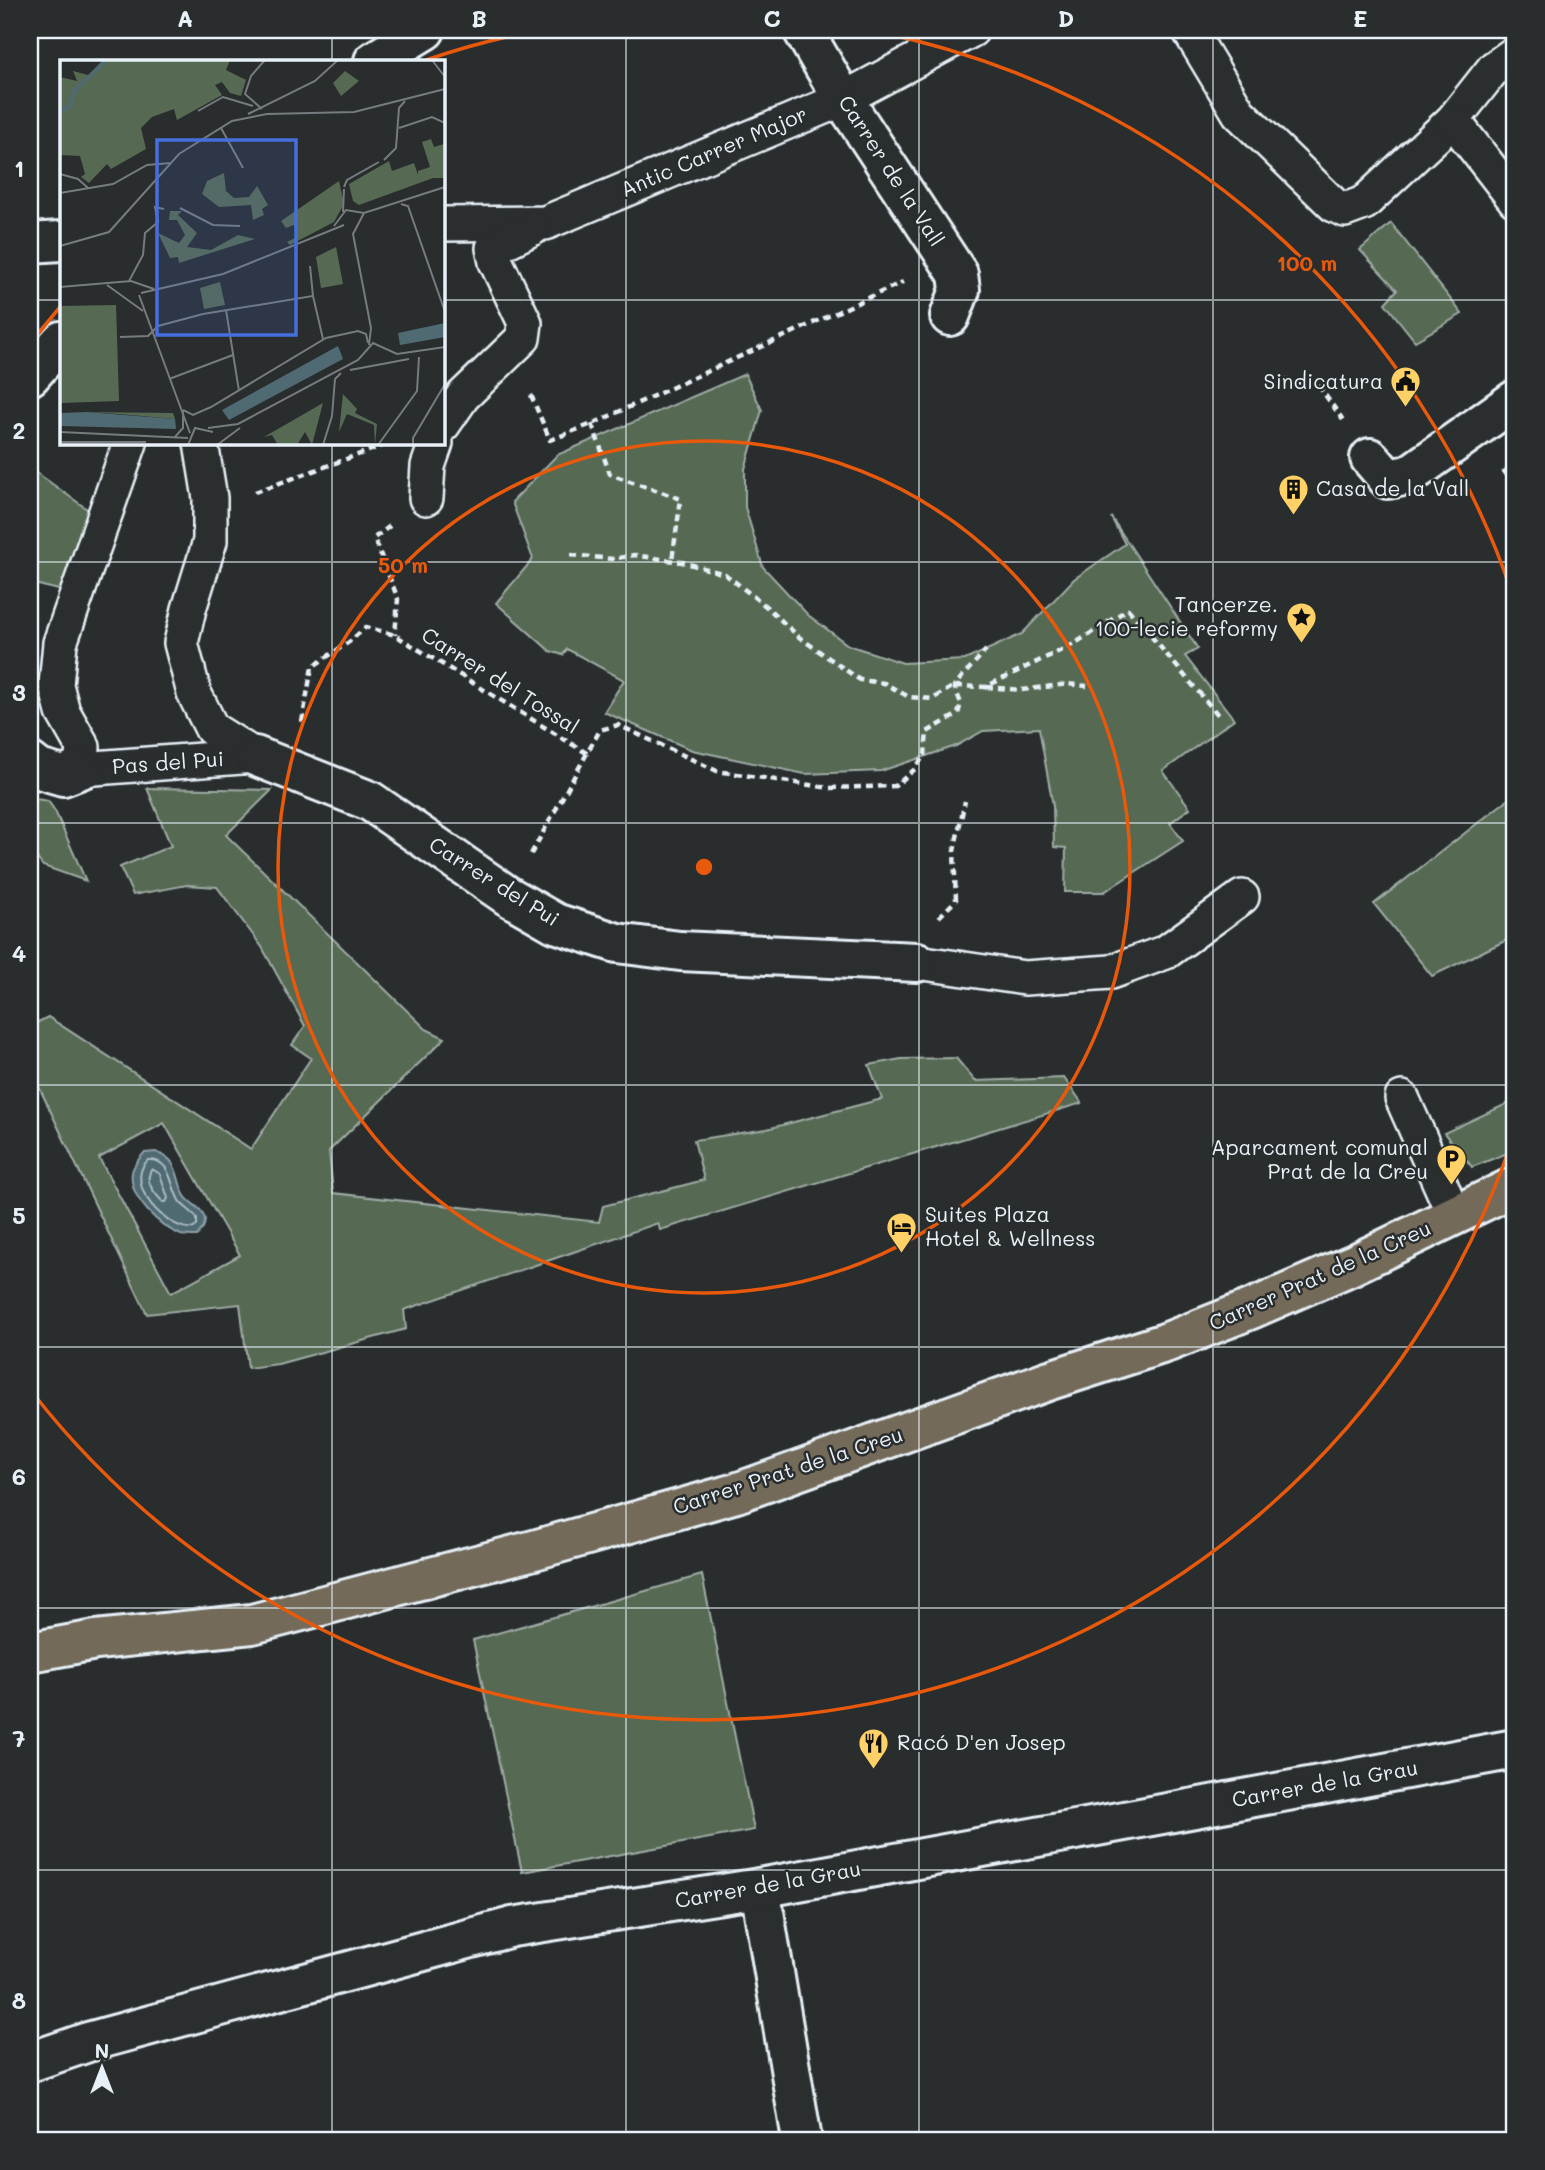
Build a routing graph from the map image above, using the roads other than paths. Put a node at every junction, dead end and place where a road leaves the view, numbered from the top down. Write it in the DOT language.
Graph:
graph roads {
  1 [pos="425,30"];
  2 [pos="803,30"];
  3 [pos="972,30"];
  4 [pos="1189,30"];
  5 [pos="1515,53"];
  6 [pos="376,60"];
  7 [pos="844,99"];
  8 [pos="1453,120"];
  9 [pos="1515,200"];
  10 [pos="545,223"];
  11 [pos="444,224"];
  12 [pos="950,316"];
  13 [pos="60,342"];
  14 [pos="30,376"];
  15 [pos="1515,400"];
  16 [pos="444,424"];
  17 [pos="130,444"];
  18 [pos="201,444"];
  19 [pos="436,444"];
  20 [pos="1370,458"];
  21 [pos="426,498"];
  22 [pos="255,756"];
  23 [pos="30,762"];
  24 [pos="81,769"];
  25 [pos="1242,897"];
  26 [pos="917,962"];
  27 [pos="1402,1098"];
  28 [pos="1515,1186"];
  29 [pos="1454,1215"];
  30 [pos="30,1652"];
  31 [pos="1515,1749"];
  32 [pos="760,1888"];
  33 [pos="30,2062"];
  34 [pos="802,2140"];
  1 -- 6 [label="street"];
  2 -- 7 [label="street, Carrer de la Vall"];
  3 -- 7 [label="lane, Antic Carrer Major"];
  4 -- 8 [label="lane"];
  5 -- 8 [label="lane"];
  7 -- 10 [label="lane, Antic Carrer Major"];
  7 -- 12 [label="street, Carrer de la Vall"];
  8 -- 9 [label="lane"];
  10 -- 11 [label="lane, Antic Carrer Major"];
  10 -- 16 [label="lane"];
  13 -- 14 [label="street"];
  15 -- 20 [label="street"];
  17 -- 24 [label="lane"];
  18 -- 22 [label="lane, Carrer del Pui"];
  19 -- 21 [label="lane"];
  22 -- 24 [label="lane, Pas del Pui"];
  22 -- 26 [label="street, Carrer del Pui"];
  23 -- 24 [label="street"];
  25 -- 26 [label="lane, Carrer del Pui"];
  27 -- 29 [label="lane"];
  28 -- 29 [label="main road, Carrer Prat de la Creu"];
  29 -- 30 [label="main road, Carrer Prat de la Creu"];
  31 -- 32 [label="street, Carrer de la Grau"];
  32 -- 33 [label="street, Carrer de la Grau"];
  32 -- 34 [label="street"];
}
